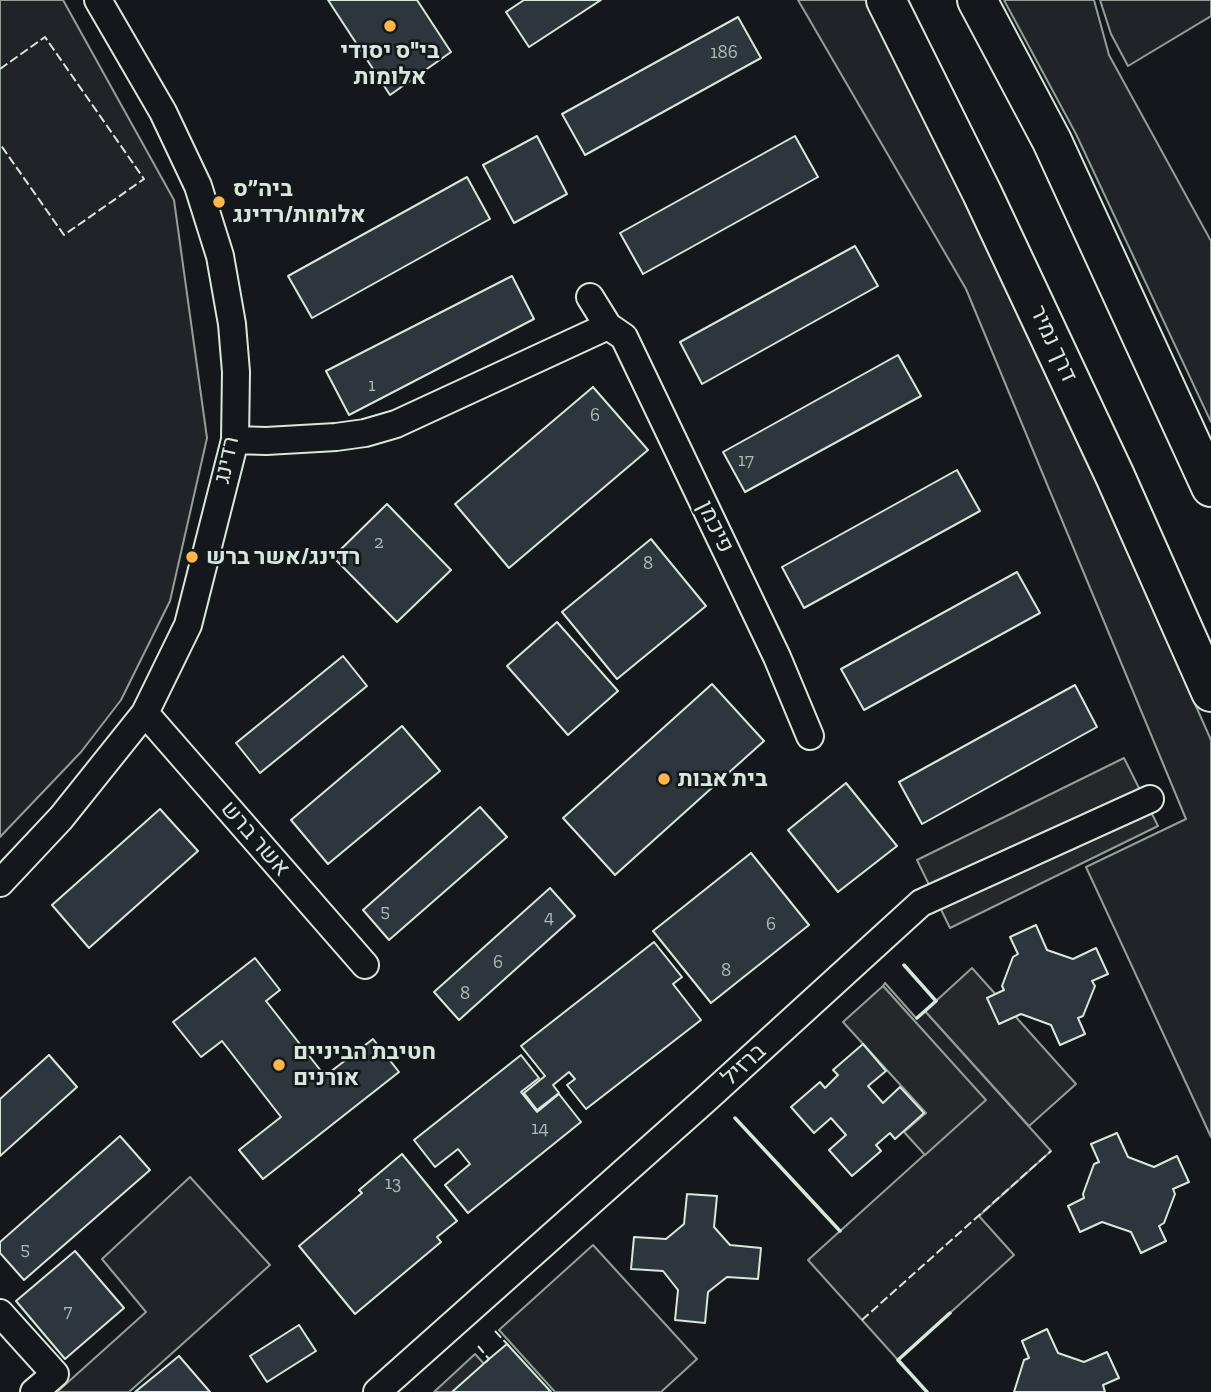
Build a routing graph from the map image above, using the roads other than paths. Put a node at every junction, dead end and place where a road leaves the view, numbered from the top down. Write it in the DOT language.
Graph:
graph roads {
  1 [pos="98,0"];
  2 [pos="886,0"];
  3 [pos="977,0"];
  4 [pos="590,297"];
  5 [pos="608,326"];
  6 [pos="235,440"];
  7 [pos="1211,487"];
  8 [pos="1211,692"];
  9 [pos="145,713"];
  10 [pos="810,736"];
  11 [pos="1150,799"];
  12 [pos="0,883"];
  13 [pos="365,965"];
  14 [pos="0,1313"];
  15 [pos="34,1392"];
  16 [pos="377,1392"];
  1 -- 6 [label="street, רדינג"];
  2 -- 8 [label="highway, דרך נמיר"];
  3 -- 7 [label="highway"];
  4 -- 5 [label="street, פיכמן"];
  5 -- 6 [label="street"];
  5 -- 10 [label="street, פיכמן"];
  6 -- 9 [label="street, רדינג"];
  9 -- 12 [label="street, רדינג"];
  9 -- 13 [label="street, אשר ברש"];
  11 -- 16 [label="street, ברזיל"];
  14 -- 15 [label="street"];
}
